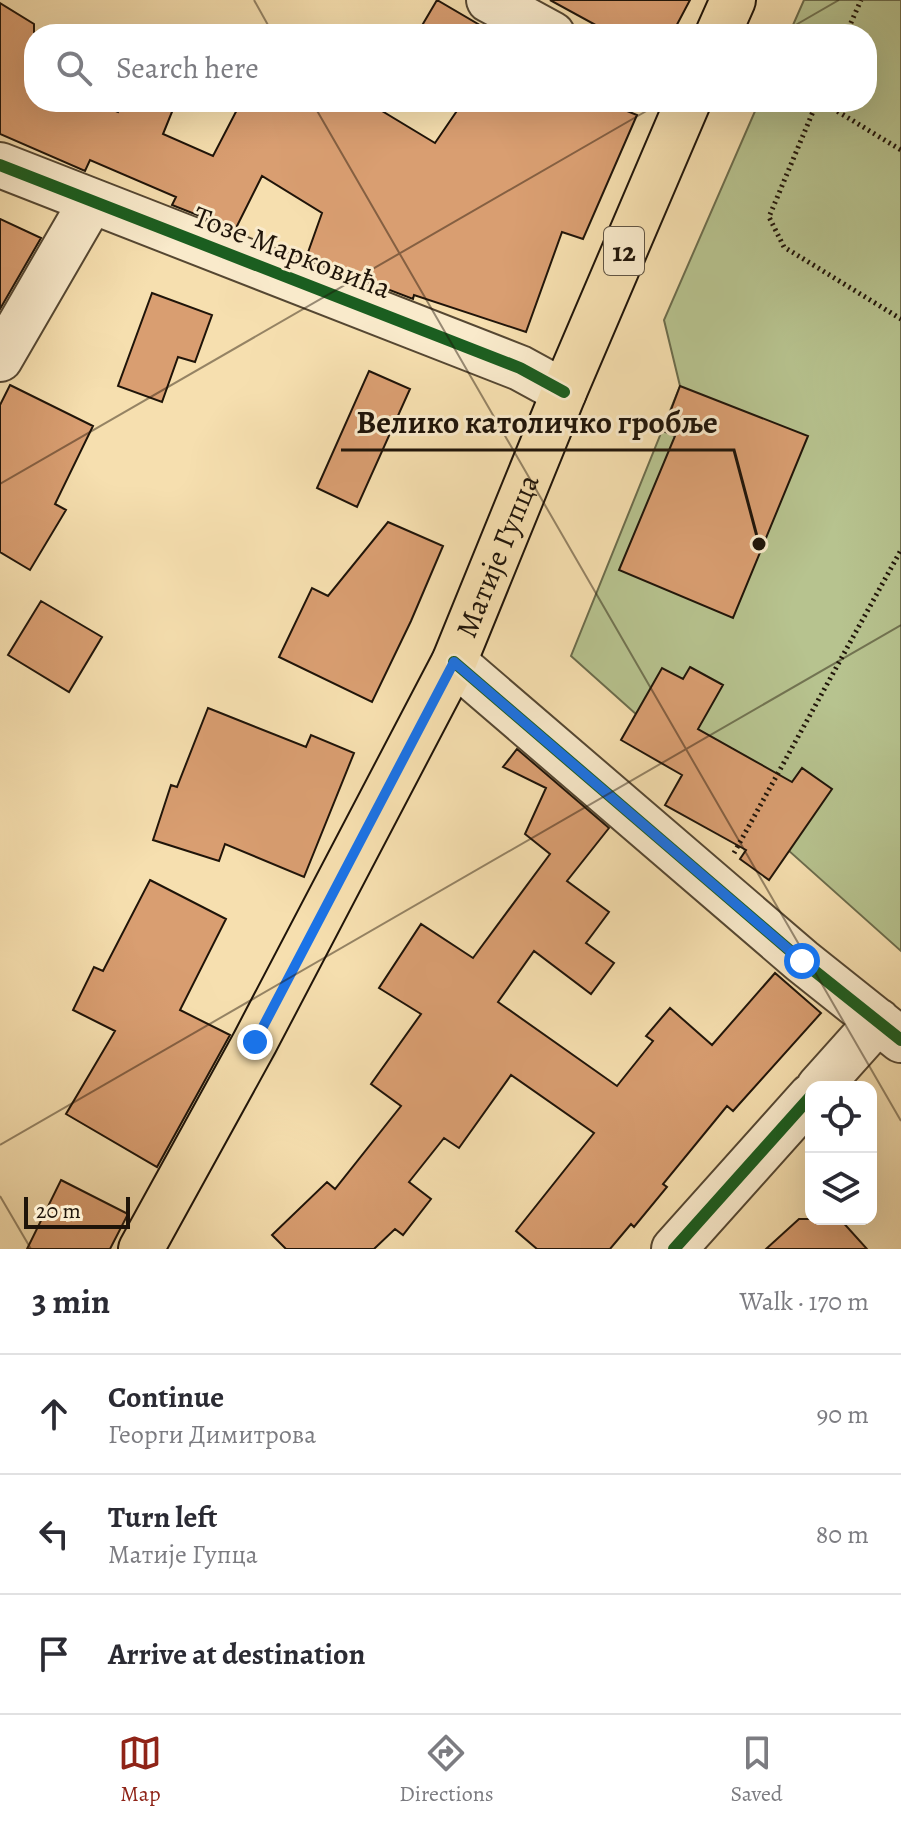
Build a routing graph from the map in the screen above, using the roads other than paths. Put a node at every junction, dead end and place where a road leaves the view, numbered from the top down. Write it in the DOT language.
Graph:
graph roads {
  1 [pos="489,0"];
  2 [pos="733,0"];
  3 [pos="533,24"];
  4 [pos="722,24"];
  5 [pos="680,112"];
  6 [pos="0,165"];
  7 [pos="91,202"];
  8 [pos="0,359"];
  9 [pos="564,392"];
  10 [pos="454,662"];
  11 [pos="890,1030"];
  12 [pos="826,1081"];
  13 [pos="805,1103"];
  14 [pos="141,1249"];
  15 [pos="674,1249"];
  1 -- 3 [label="street"];
  2 -- 4 [label="main road"];
  5 -- 9 [label="main road, Матије Гупца / 12"];
  6 -- 7 [label="street, Тозе Марковића"];
  7 -- 8 [label="street"];
  7 -- 9 [label="street, Тозе Марковића"];
  9 -- 10 [label="main road, Матије Гупца / 12"];
  10 -- 11 [label="street"];
  10 -- 14 [label="main road, Матије Гупца / 12"];
  11 -- 12 [label="street"];
  13 -- 15 [label="street"];
}
